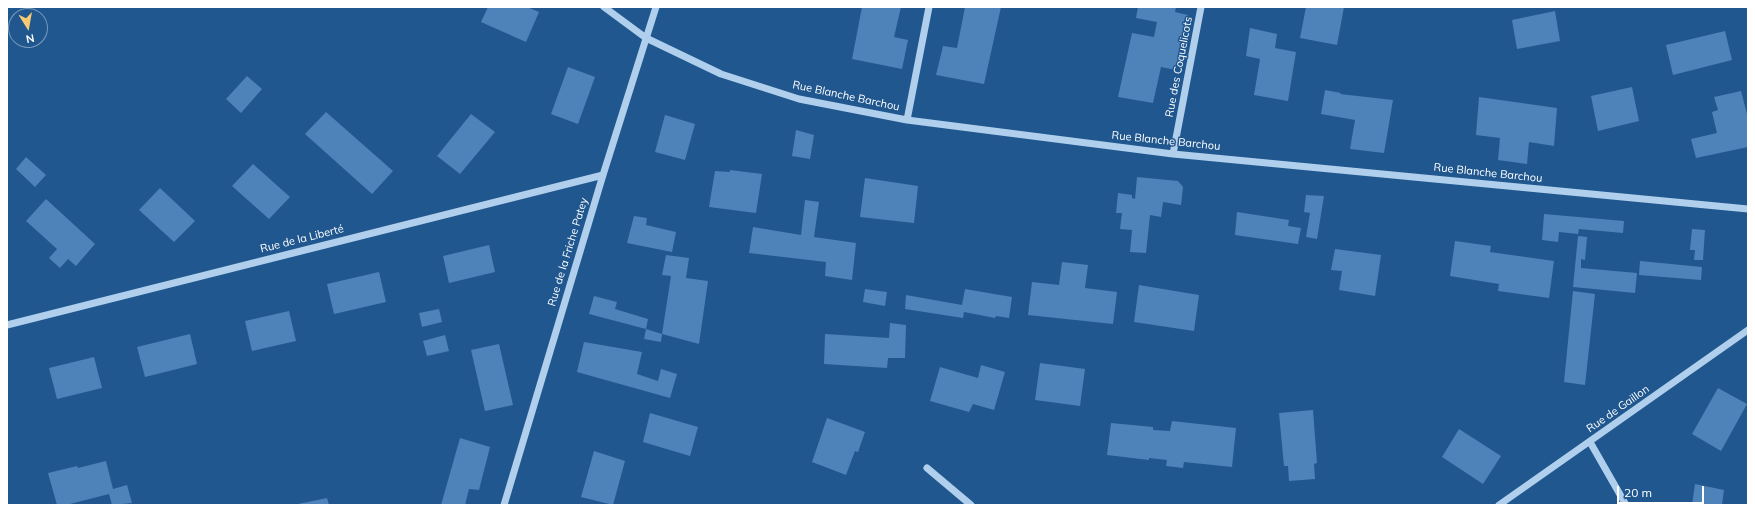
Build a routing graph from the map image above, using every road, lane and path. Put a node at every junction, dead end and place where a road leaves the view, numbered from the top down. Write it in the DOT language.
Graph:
graph roads {
  1 [pos="604,7"];
  2 [pos="656,7"];
  3 [pos="930,7"];
  4 [pos="1201,7"];
  5 [pos="646,38"];
  6 [pos="907,120"];
  7 [pos="1173,154"];
  8 [pos="603,175"];
  9 [pos="1748,209"];
  10 [pos="7,324"];
  11 [pos="1748,330"];
  12 [pos="1590,442"];
  13 [pos="927,468"];
  14 [pos="504,505"];
  15 [pos="970,505"];
  16 [pos="1500,505"];
  17 [pos="1626,505"];
  1 -- 5 [label="street, Rue Blanche Barchou"];
  2 -- 5 [label="street, Rue de la Friche Patey"];
  3 -- 6 [label="street"];
  4 -- 7 [label="street, Rue des Coquelicots"];
  5 -- 6 [label="street, Rue Blanche Barchou"];
  5 -- 8 [label="street, Rue de la Friche Patey"];
  6 -- 7 [label="street, Rue Blanche Barchou"];
  7 -- 9 [label="street, Rue Blanche Barchou"];
  8 -- 10 [label="street, Rue de la Liberté"];
  8 -- 14 [label="street, Rue de la Friche Patey"];
  11 -- 12 [label="street, Rue de Gaillon"];
  12 -- 16 [label="street, Rue de Gaillon"];
  12 -- 17 [label="street"];
  13 -- 15 [label="street"];
}
